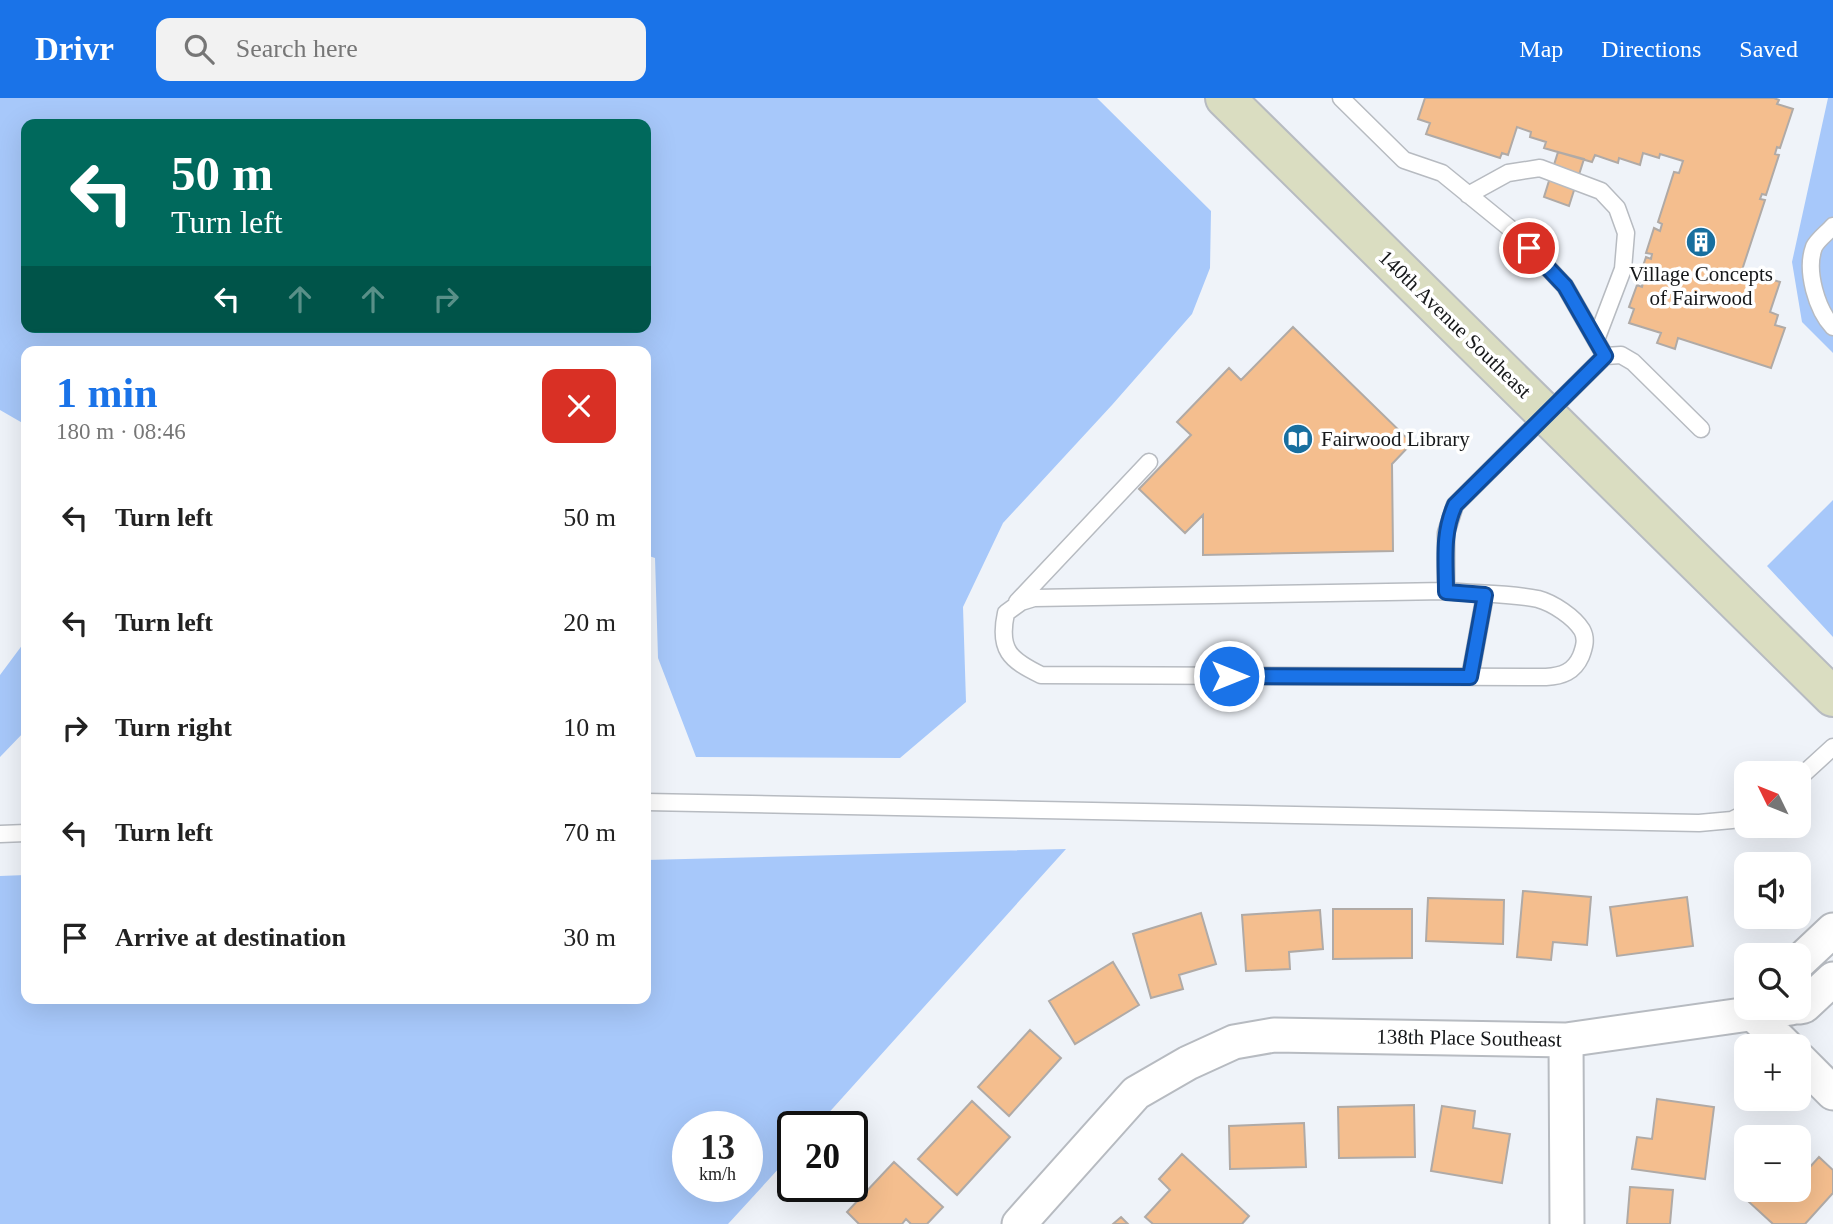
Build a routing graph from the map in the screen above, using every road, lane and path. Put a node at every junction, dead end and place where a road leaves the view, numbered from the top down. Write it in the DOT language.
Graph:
graph roads {
  1 [pos="1225,98"];
  2 [pos="1340,98"];
  3 [pos="1468,195"];
  4 [pos="1833,226"];
  5 [pos="1833,327"];
  6 [pos="1596,340"];
  7 [pos="1605,356"];
  8 [pos="1546,414"];
  9 [pos="1701,429"];
  10 [pos="1149,462"];
  11 [pos="1446,592"];
  12 [pos="1485,595"];
  13 [pos="1006,614"];
  14 [pos="1470,677"];
  15 [pos="1833,697"];
  16 [pos="1833,747"];
  17 [pos="1811,767"];
  18 [pos="651,802"];
  19 [pos="1734,819"];
  20 [pos="21,833"];
  21 [pos="0,834"];
  22 [pos="1833,930"];
  23 [pos="1811,951"];
  24 [pos="1833,979"];
  25 [pos="1811,999"];
  26 [pos="1734,1013"];
  27 [pos="1763,1020"];
  28 [pos="1775,1034"];
  29 [pos="1566,1040"];
  30 [pos="1811,1071"];
  31 [pos="1833,1093"];
  32 [pos="1018,1224"];
  33 [pos="1567,1224"];
  1 -- 8 [label="main road, 140th Avenue Southeast"];
  2 -- 3 [label="lane"];
  3 -- 6 [label="lane"];
  3 -- 6 [label="lane"];
  4 -- 5 [label="lane"];
  6 -- 7 [label="lane"];
  7 -- 8 [label="lane"];
  7 -- 9 [label="lane"];
  8 -- 11 [label="lane"];
  8 -- 15 [label="main road, 140th Avenue Southeast"];
  10 -- 13 [label="lane"];
  11 -- 12 [label="lane"];
  11 -- 13 [label="lane"];
  12 -- 14 [label="lane"];
  12 -- 14 [label="lane"];
  13 -- 14 [label="lane"];
  16 -- 17 [label="lane"];
  18 -- 19 [label="lane"];
  20 -- 21 [label="lane"];
  22 -- 23 [label="street"];
  24 -- 25 [label="street"];
  26 -- 29 [label="street, 138th Place Southeast"];
  27 -- 28 [label="street"];
  29 -- 32 [label="street, 138th Place Southeast"];
  29 -- 33 [label="street"];
  30 -- 31 [label="street"];
}
